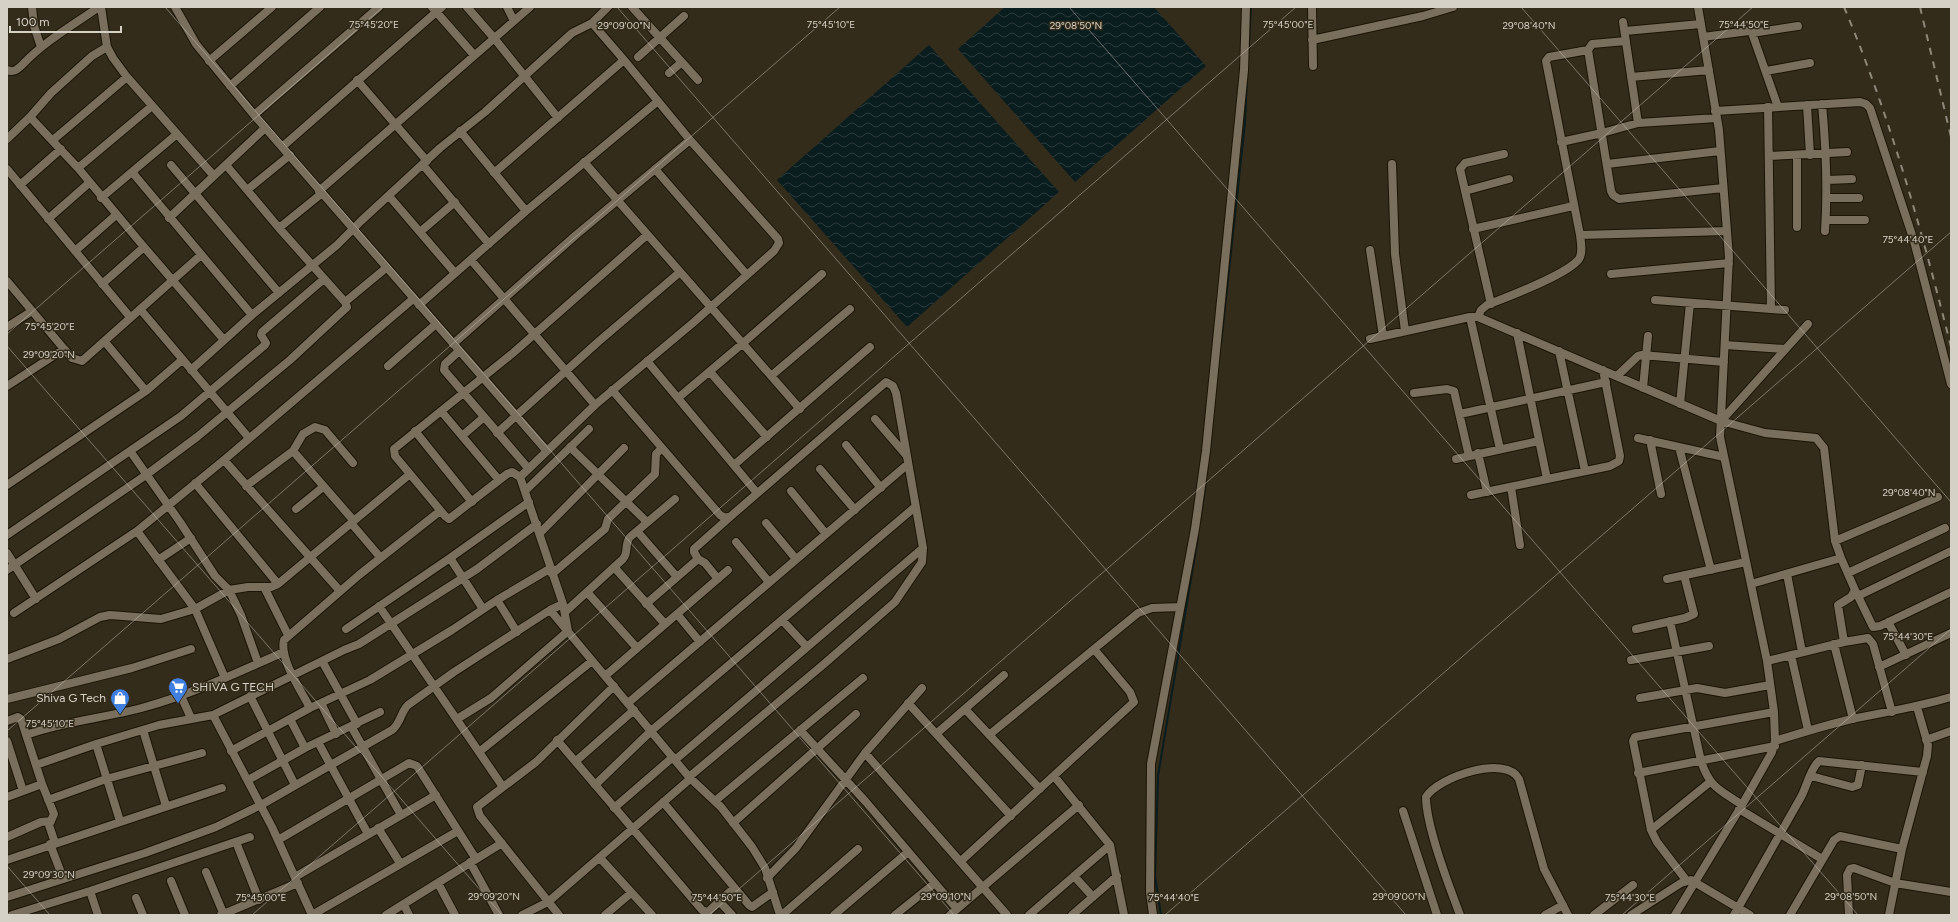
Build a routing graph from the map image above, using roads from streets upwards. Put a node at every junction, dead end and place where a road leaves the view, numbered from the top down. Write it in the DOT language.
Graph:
graph roads {
  1 [pos="32,7"];
  2 [pos="100,7"];
  3 [pos="175,7"];
  4 [pos="272,7"];
  5 [pos="320,7"];
  6 [pos="380,7"];
  7 [pos="467,7"];
  8 [pos="507,7"];
  9 [pos="530,7"];
  10 [pos="608,7"];
  11 [pos="632,7"];
  12 [pos="1246,7"];
  13 [pos="1312,7"];
  14 [pos="1422,7"];
  15 [pos="1453,7"];
  16 [pos="1698,7"];
  17 [pos="437,9"];
  18 [pos="684,16"];
  19 [pos="1423,16"];
  20 [pos="514,21"];
  21 [pos="1623,22"];
  22 [pos="592,23"];
  23 [pos="1701,24"];
  24 [pos="1798,26"];
  25 [pos="1624,31"];
  26 [pos="1752,33"];
  27 [pos="1704,36"];
  28 [pos="494,38"];
  29 [pos="660,38"];
  30 [pos="1312,40"];
  31 [pos="1626,41"];
  32 [pos="41,47"];
  33 [pos="107,47"];
  34 [pos="1588,50"];
  35 [pos="474,55"];
  36 [pos="638,57"];
  37 [pos="624,60"];
  38 [pos="209,61"];
  39 [pos="682,62"];
  40 [pos="1810,63"];
  41 [pos="1313,66"];
  42 [pos="7,70"];
  43 [pos="1709,70"];
  44 [pos="1766,71"];
  45 [pos="669,73"];
  46 [pos="524,76"];
  47 [pos="127,77"];
  48 [pos="1631,77"];
  49 [pos="357,80"];
  50 [pos="698,80"];
  51 [pos="230,86"];
  52 [pos="658,101"];
  53 [pos="1822,104"];
  54 [pos="1807,105"];
  55 [pos="152,106"];
  56 [pos="1778,107"];
  57 [pos="1768,108"];
  58 [pos="1716,114"];
  59 [pos="254,115"];
  60 [pos="30,117"];
  61 [pos="558,118"];
  62 [pos="395,123"];
  63 [pos="1638,123"];
  64 [pos="265,128"];
  65 [pos="460,131"];
  66 [pos="1602,133"];
  67 [pos="177,134"];
  68 [pos="7,139"];
  69 [pos="53,140"];
  70 [pos="690,140"];
  71 [pos="1561,142"];
  72 [pos="282,146"];
  73 [pos="61,149"];
  74 [pos="1720,151"];
  75 [pos="1847,152"];
  76 [pos="1504,154"];
  77 [pos="1827,154"];
  78 [pos="1797,155"];
  79 [pos="1810,155"];
  80 [pos="290,156"];
  81 [pos="1769,156"];
  82 [pos="584,162"];
  83 [pos="425,163"];
  84 [pos="1392,164"];
  85 [pos="1607,164"];
  86 [pos="171,165"];
  87 [pos="226,165"];
  88 [pos="78,168"];
  89 [pos="7,169"];
  90 [pos="655,169"];
  91 [pos="132,172"];
  92 [pos="494,173"];
  93 [pos="214,176"];
  94 [pos="1509,179"];
  95 [pos="1852,179"];
  96 [pos="1827,180"];
  97 [pos="89,183"];
  98 [pos="20,185"];
  99 [pos="1723,188"];
  100 [pos="247,190"];
  101 [pos="1465,191"];
  102 [pos="320,192"];
  103 [pos="195,194"];
  104 [pos="389,196"];
  105 [pos="102,198"];
  106 [pos="1827,198"];
  107 [pos="1858,198"];
  108 [pos="617,200"];
  109 [pos="454,202"];
  110 [pos="1573,206"];
  111 [pos="526,211"];
  112 [pos="116,215"];
  113 [pos="169,218"];
  114 [pos="48,219"];
  115 [pos="1826,220"];
  116 [pos="1865,220"];
  117 [pos="1797,227"];
  118 [pos="279,228"];
  119 [pos="352,229"];
  120 [pos="1473,229"];
  121 [pos="1825,230"];
  122 [pos="1726,231"];
  123 [pos="420,232"];
  124 [pos="647,235"];
  125 [pos="1580,235"];
  126 [pos="489,244"];
  127 [pos="144,247"];
  128 [pos="1370,250"];
  129 [pos="75,251"];
  130 [pos="201,256"];
  131 [pos="471,260"];
  132 [pos="1729,263"];
  133 [pos="312,265"];
  134 [pos="386,268"];
  135 [pos="680,272"];
  136 [pos="455,273"];
  137 [pos="822,274"];
  138 [pos="1611,274"];
  139 [pos="747,276"];
  140 [pos="324,279"];
  141 [pos="7,281"];
  142 [pos="172,281"];
  143 [pos="102,284"];
  144 [pos="278,293"];
  145 [pos="412,299"];
  146 [pos="504,299"];
  147 [pos="1655,300"];
  148 [pos="345,302"];
  149 [pos="1690,303"];
  150 [pos="1491,304"];
  151 [pos="419,305"];
  152 [pos="1727,306"];
  153 [pos="711,308"];
  154 [pos="140,309"];
  155 [pos="850,309"];
  156 [pos="1771,309"];
  157 [pos="1785,310"];
  158 [pos="32,312"];
  159 [pos="252,315"];
  160 [pos="130,317"];
  161 [pos="1474,317"];
  162 [pos="436,324"];
  163 [pos="1808,324"];
  164 [pos="7,327"];
  165 [pos="1405,331"];
  166 [pos="1517,333"];
  167 [pos="534,335"];
  168 [pos="1383,336"];
  169 [pos="1648,336"];
  170 [pos="1370,339"];
  171 [pos="224,340"];
  172 [pos="104,342"];
  173 [pos="453,344"];
  174 [pos="742,344"];
  175 [pos="1725,345"];
  176 [pos="870,348"];
  177 [pos="64,349"];
  178 [pos="1785,350"];
  179 [pos="459,351"];
  180 [pos="1559,351"];
  181 [pos="1646,355"];
  182 [pos="1684,358"];
  183 [pos="182,360"];
  184 [pos="647,361"];
  185 [pos="1724,362"];
  186 [pos="388,366"];
  187 [pos="191,370"];
  188 [pos="566,370"];
  189 [pos="1603,370"];
  190 [pos="710,372"];
  191 [pos="771,376"];
  192 [pos="1617,376"];
  193 [pos="484,378"];
  194 [pos="1606,382"];
  195 [pos="1951,384"];
  196 [pos="7,386"];
  197 [pos="1643,388"];
  198 [pos="1567,389"];
  199 [pos="612,390"];
  200 [pos="146,391"];
  201 [pos="210,392"];
  202 [pos="463,393"];
  203 [pos="1414,393"];
  204 [pos="678,398"];
  205 [pos="1530,398"];
  206 [pos="1680,404"];
  207 [pos="595,405"];
  208 [pos="1491,407"];
  209 [pos="800,409"];
  210 [pos="440,411"];
  211 [pos="228,412"];
  212 [pos="1460,414"];
  213 [pos="515,415"];
  214 [pos="484,417"];
  215 [pos="875,420"];
  216 [pos="1721,421"];
  217 [pos="589,429"];
  218 [pos="415,431"];
  219 [pos="497,432"];
  220 [pos="462,436"];
  221 [pos="767,437"];
  222 [pos="249,438"];
  223 [pos="1638,438"];
  224 [pos="1650,440"];
  225 [pos="1539,441"];
  226 [pos="846,444"];
  227 [pos="570,447"];
  228 [pos="1679,447"];
  229 [pos="624,448"];
  230 [pos="662,448"];
  231 [pos="1500,449"];
  232 [pos="546,450"];
  233 [pos="130,451"];
  234 [pos="293,451"];
  235 [pos="1478,453"];
  236 [pos="907,456"];
  237 [pos="1469,456"];
  238 [pos="1724,457"];
  239 [pos="1456,459"];
  240 [pos="224,460"];
  241 [pos="353,463"];
  242 [pos="908,464"];
  243 [pos="734,465"];
  244 [pos="528,468"];
  245 [pos="820,469"];
  246 [pos="1585,471"];
  247 [pos="410,474"];
  248 [pos="146,475"];
  249 [pos="599,475"];
  250 [pos="520,477"];
  251 [pos="1547,479"];
  252 [pos="499,480"];
  253 [pos="195,483"];
  254 [pos="7,485"];
  255 [pos="246,486"];
  256 [pos="323,487"];
  257 [pos="1511,487"];
  258 [pos="881,488"];
  259 [pos="525,491"];
  260 [pos="791,491"];
  261 [pos="1487,492"];
  262 [pos="757,493"];
  263 [pos="1661,494"];
  264 [pos="1471,496"];
  265 [pos="1938,497"];
  266 [pos="675,500"];
  267 [pos="472,502"];
  268 [pos="529,502"];
  269 [pos="626,502"];
  270 [pos="168,505"];
  271 [pos="915,507"];
  272 [pos="296,509"];
  273 [pos="855,510"];
  274 [pos="440,511"];
  275 [pos="731,516"];
  276 [pos="352,522"];
  277 [pos="648,522"];
  278 [pos="766,523"];
  279 [pos="537,524"];
  280 [pos="1945,528"];
  281 [pos="137,531"];
  282 [pos="637,531"];
  283 [pos="540,533"];
  284 [pos="826,534"];
  285 [pos="7,535"];
  286 [pos="191,538"];
  287 [pos="1835,541"];
  288 [pos="736,542"];
  289 [pos="1520,545"];
  290 [pos="923,548"];
  291 [pos="1951,551"];
  292 [pos="7,553"];
  293 [pos="380,557"];
  294 [pos="310,558"];
  295 [pos="450,558"];
  296 [pos="1841,558"];
  297 [pos="698,559"];
  298 [pos="158,560"];
  299 [pos="796,560"];
  300 [pos="1746,562"];
  301 [pos="15,565"];
  302 [pos="614,567"];
  303 [pos="7,570"];
  304 [pos="728,570"];
  305 [pos="1711,570"];
  306 [pos="551,571"];
  307 [pos="1848,573"];
  308 [pos="1787,574"];
  309 [pos="1684,575"];
  310 [pos="677,577"];
  311 [pos="463,578"];
  312 [pos="1667,578"];
  313 [pos="718,579"];
  314 [pos="769,582"];
  315 [pos="278,584"];
  316 [pos="1751,584"];
  317 [pos="264,587"];
  318 [pos="229,590"];
  319 [pos="340,591"];
  320 [pos="587,592"];
  321 [pos="1857,593"];
  322 [pos="1950,594"];
  323 [pos="36,599"];
  324 [pos="497,600"];
  325 [pos="646,604"];
  326 [pos="379,606"];
  327 [pos="1180,606"];
  328 [pos="564,608"];
  329 [pos="195,609"];
  330 [pos="482,609"];
  331 [pos="550,610"];
  332 [pos="14,613"];
  333 [pos="677,614"];
  334 [pos="782,620"];
  335 [pos="1670,621"];
  336 [pos="1888,622"];
  337 [pos="391,623"];
  338 [pos="665,624"];
  339 [pos="346,629"];
  340 [pos="1636,629"];
  341 [pos="517,632"];
  342 [pos="568,632"];
  343 [pos="1951,633"];
  344 [pos="288,635"];
  345 [pos="700,642"];
  346 [pos="1844,642"];
  347 [pos="1834,644"];
  348 [pos="1709,646"];
  349 [pos="807,647"];
  350 [pos="637,648"];
  351 [pos="191,649"];
  352 [pos="1094,649"];
  353 [pos="284,652"];
  354 [pos="1802,652"];
  355 [pos="1677,653"];
  356 [pos="413,655"];
  357 [pos="1791,655"];
  358 [pos="1906,655"];
  359 [pos="7,659"];
  360 [pos="1631,660"];
  361 [pos="322,661"];
  362 [pos="592,661"];
  363 [pos="1767,661"];
  364 [pos="258,663"];
  365 [pos="1880,668"];
  366 [pos="1004,675"];
  367 [pos="293,676"];
  368 [pos="605,676"];
  369 [pos="225,678"];
  370 [pos="863,678"];
  371 [pos="1770,685"];
  372 [pos="614,686"];
  373 [pos="435,688"];
  374 [pos="922,688"];
  375 [pos="1685,689"];
  376 [pos="340,694"];
  377 [pos="182,696"];
  378 [pos="250,696"];
  379 [pos="1951,697"];
  380 [pos="1640,698"];
  381 [pos="7,699"];
  382 [pos="321,703"];
  383 [pos="628,703"];
  384 [pos="908,703"];
  385 [pos="1917,707"];
  386 [pos="310,708"];
  387 [pos="634,710"];
  388 [pos="965,710"];
  389 [pos="380,712"];
  390 [pos="1774,712"];
  391 [pos="1892,712"];
  392 [pos="856,714"];
  393 [pos="213,715"];
  394 [pos="191,718"];
  395 [pos="290,719"];
  396 [pos="457,719"];
  397 [pos="1853,719"];
  398 [pos="7,720"];
  399 [pos="354,725"];
  400 [pos="1694,726"];
  401 [pos="143,730"];
  402 [pos="800,730"];
  403 [pos="1808,730"];
  404 [pos="267,731"];
  405 [pos="651,731"];
  406 [pos="1951,731"];
  407 [pos="336,734"];
  408 [pos="936,734"];
  409 [pos="26,735"];
  410 [pos="990,735"];
  411 [pos="557,740"];
  412 [pos="1926,740"];
  413 [pos="7,741"];
  414 [pos="318,742"];
  415 [pos="96,744"];
  416 [pos="1775,744"];
  417 [pos="362,746"];
  418 [pos="305,748"];
  419 [pos="817,748"];
  420 [pos="231,751"];
  421 [pos="479,752"];
  422 [pos="202,753"];
  423 [pos="865,753"];
  424 [pos="674,758"];
  425 [pos="282,761"];
  426 [pos="576,761"];
  427 [pos="1701,761"];
  428 [pos="36,764"];
  429 [pos="1862,765"];
  430 [pos="154,766"];
  431 [pos="329,766"];
  432 [pos="1923,772"];
  433 [pos="1638,773"];
  434 [pos="1054,776"];
  435 [pos="1811,776"];
  436 [pos="689,778"];
  437 [pos="845,778"];
  438 [pos="106,779"];
  439 [pos="248,780"];
  440 [pos="380,780"];
  441 [pos="1710,782"];
  442 [pos="42,784"];
  443 [pos="295,785"];
  444 [pos="595,785"];
  445 [pos="503,787"];
  446 [pos="222,788"];
  447 [pos="1040,789"];
  448 [pos="23,791"];
  449 [pos="436,795"];
  450 [pos="7,797"];
  451 [pos="349,798"];
  452 [pos="48,800"];
  453 [pos="715,801"];
  454 [pos="662,802"];
  455 [pos="261,805"];
  456 [pos="1079,805"];
  457 [pos="166,806"];
  458 [pos="1741,807"];
  459 [pos="614,808"];
  460 [pos="1403,811"];
  461 [pos="401,815"];
  462 [pos="1011,816"];
  463 [pos="50,821"];
  464 [pos="120,821"];
  465 [pos="733,823"];
  466 [pos="378,828"];
  467 [pos="631,828"];
  468 [pos="1651,830"];
  469 [pos="458,831"];
  470 [pos="368,834"];
  471 [pos="1780,834"];
  472 [pos="7,837"];
  473 [pos="250,837"];
  474 [pos="278,840"];
  475 [pos="236,842"];
  476 [pos="53,843"];
  477 [pos="502,843"];
  478 [pos="1110,845"];
  479 [pos="858,849"];
  480 [pos="1902,849"];
  481 [pos="908,852"];
  482 [pos="600,858"];
  483 [pos="1822,859"];
  484 [pos="7,860"];
  485 [pos="473,860"];
  486 [pos="961,861"];
  487 [pos="400,863"];
  488 [pos="206,872"];
  489 [pos="1074,876"];
  490 [pos="1117,876"];
  491 [pos="62,878"];
  492 [pos="767,878"];
  493 [pos="171,880"];
  494 [pos="296,880"];
  495 [pos="1686,880"];
  496 [pos="1695,881"];
  497 [pos="438,883"];
  498 [pos="935,883"];
  499 [pos="1895,883"];
  500 [pos="1633,885"];
  501 [pos="734,888"];
  502 [pos="984,888"];
  503 [pos="90,891"];
  504 [pos="773,892"];
  505 [pos="1951,892"];
  506 [pos="631,893"];
  507 [pos="7,897"];
  508 [pos="1093,897"];
  509 [pos="136,898"];
  510 [pos="259,900"];
  511 [pos="719,901"];
  512 [pos="548,902"];
  513 [pos="404,905"];
  514 [pos="1563,905"];
  515 [pos="958,909"];
  516 [pos="1736,911"];
  517 [pos="703,913"];
  518 [pos="12,915"];
  519 [pos="98,915"];
  520 [pos="143,915"];
  521 [pos="185,915"];
  522 [pos="223,915"];
  523 [pos="312,915"];
  524 [pos="386,915"];
  525 [pos="409,915"];
  526 [pos="455,915"];
  527 [pos="499,915"];
  528 [pos="522,915"];
  529 [pos="559,915"];
  530 [pos="605,915"];
  531 [pos="652,915"];
  532 [pos="732,915"];
  533 [pos="781,915"];
  534 [pos="834,915"];
  535 [pos="895,915"];
  536 [pos="950,915"];
  537 [pos="1007,915"];
  538 [pos="1029,915"];
  539 [pos="1072,915"];
  540 [pos="1124,915"];
  541 [pos="1153,915"];
  542 [pos="1437,915"];
  543 [pos="1460,915"];
  544 [pos="1545,915"];
  545 [pos="1568,915"];
  546 [pos="1594,915"];
  547 [pos="1632,915"];
  548 [pos="1675,915"];
  549 [pos="1750,915"];
  550 [pos="1790,915"];
  551 [pos="1849,915"];
  552 [pos="1889,915"];
  1 -- 32 [label="street"];
  2 -- 32 [label="street"];
  2 -- 33 [label="street"];
  3 -- 38 [label="street"];
  4 -- 38 [label="street"];
  5 -- 51 [label="street"];
  6 -- 59 [label="street"];
  7 -- 28 [label="street"];
  8 -- 20 [label="street"];
  9 -- 20 [label="street"];
  10 -- 22 [label="street"];
  11 -- 29 [label="street"];
  12 -- 327 [label="street"];
  13 -- 30 [label="street"];
  14 -- 19 [label="street"];
  15 -- 19 [label="street"];
  16 -- 23 [label="street"];
  17 -- 35 [label="street"];
  17 -- 49 [label="street"];
  18 -- 29 [label="street"];
  19 -- 30 [label="street"];
  20 -- 28 [label="street"];
  21 -- 25 [label="street"];
  22 -- 37 [label="street"];
  22 -- 46 [label="street"];
  23 -- 25 [label="street"];
  23 -- 27 [label="street"];
  24 -- 26 [label="street"];
  25 -- 31 [label="street"];
  26 -- 27 [label="street"];
  26 -- 44 [label="street"];
  27 -- 43 [label="street"];
  28 -- 35 [label="street"];
  28 -- 46 [label="street"];
  29 -- 36 [label="street"];
  29 -- 39 [label="street"];
  30 -- 41 [label="street"];
  31 -- 34 [label="street"];
  31 -- 48 [label="street"];
  32 -- 42 [label="street"];
  33 -- 47 [label="street"];
  33 -- 60 [label="street"];
  34 -- 66 [label="street"];
  34 -- 71 [label="street"];
  35 -- 62 [label="street"];
  37 -- 52 [label="street"];
  37 -- 61 [label="street"];
  38 -- 51 [label="street"];
  39 -- 45 [label="street"];
  39 -- 50 [label="street"];
  40 -- 44 [label="street"];
  43 -- 48 [label="street"];
  43 -- 58 [label="street"];
  44 -- 56 [label="street"];
  46 -- 61 [label="street"];
  46 -- 65 [label="street"];
  47 -- 55 [label="street"];
  47 -- 69 [label="street"];
  48 -- 63 [label="street"];
  49 -- 62 [label="street"];
  49 -- 72 [label="street"];
  51 -- 59 [label="street"];
  52 -- 70 [label="street"];
  52 -- 82 [label="street"];
  53 -- 54 [label="street"];
  53 -- 77 [label="street"];
  53 -- 195 [label="street"];
  54 -- 56 [label="street"];
  54 -- 79 [label="street"];
  55 -- 67 [label="street"];
  55 -- 88 [label="street"];
  56 -- 57 [label="street"];
  57 -- 58 [label="street"];
  57 -- 81 [label="street"];
  58 -- 63 [label="street"];
  58 -- 74 [label="street"];
  59 -- 64 [label="street"];
  60 -- 68 [label="street"];
  60 -- 69 [label="street"];
  61 -- 92 [label="street"];
  62 -- 83 [label="street"];
  62 -- 102 [label="street"];
  63 -- 66 [label="street"];
  64 -- 72 [label="street"];
  64 -- 87 [label="street"];
  65 -- 83 [label="street"];
  65 -- 92 [label="street"];
  66 -- 71 [label="street"];
  66 -- 85 [label="street"];
  67 -- 91 [label="street"];
  67 -- 93 [label="street"];
  69 -- 73 [label="street"];
  70 -- 90 [label="street"];
  70 -- 139 [label="street"];
  71 -- 110 [label="street"];
  72 -- 80 [label="street"];
  73 -- 88 [label="street"];
  73 -- 98 [label="street"];
  74 -- 85 [label="street"];
  74 -- 99 [label="street"];
  75 -- 77 [label="street"];
  76 -- 101 [label="street"];
  77 -- 79 [label="street"];
  77 -- 96 [label="street"];
  78 -- 79 [label="street"];
  78 -- 81 [label="street"];
  78 -- 117 [label="street"];
  80 -- 100 [label="street"];
  80 -- 102 [label="street"];
  81 -- 156 [label="street"];
  82 -- 108 [label="street"];
  82 -- 111 [label="street"];
  83 -- 104 [label="street"];
  83 -- 109 [label="street"];
  84 -- 165 [label="street"];
  85 -- 99 [label="street"];
  86 -- 103 [label="street"];
  87 -- 93 [label="street"];
  87 -- 100 [label="street"];
  88 -- 97 [label="street"];
  89 -- 98 [label="street"];
  90 -- 108 [label="street"];
  90 -- 139 [label="street"];
  91 -- 105 [label="street"];
  91 -- 113 [label="street"];
  92 -- 111 [label="street"];
  93 -- 103 [label="street"];
  94 -- 101 [label="street"];
  95 -- 96 [label="street"];
  96 -- 106 [label="street"];
  97 -- 105 [label="street"];
  97 -- 114 [label="street"];
  98 -- 114 [label="street"];
  99 -- 122 [label="street"];
  100 -- 118 [label="street"];
  101 -- 120 [label="street"];
  102 -- 118 [label="street"];
  102 -- 119 [label="street"];
  103 -- 113 [label="street"];
  103 -- 144 [label="street"];
  104 -- 119 [label="street"];
  104 -- 123 [label="street"];
  105 -- 112 [label="street"];
  106 -- 107 [label="street"];
  106 -- 115 [label="street"];
  108 -- 124 [label="street"];
  108 -- 146 [label="street"];
  109 -- 123 [label="street"];
  109 -- 126 [label="street"];
  110 -- 120 [label="street"];
  110 -- 125 [label="street"];
  111 -- 126 [label="street"];
  112 -- 127 [label="street"];
  112 -- 129 [label="street"];
  113 -- 130 [label="street"];
  114 -- 129 [label="street"];
  115 -- 116 [label="street"];
  115 -- 121 [label="street"];
  118 -- 133 [label="street"];
  119 -- 133 [label="street"];
  119 -- 134 [label="street"];
  120 -- 150 [label="street"];
  122 -- 125 [label="street"];
  122 -- 132 [label="street"];
  123 -- 136 [label="street"];
  124 -- 135 [label="street"];
  124 -- 167 [label="street"];
  125 -- 150 [label="street"];
  126 -- 131 [label="street"];
  127 -- 142 [label="street"];
  127 -- 143 [label="street"];
  128 -- 168 [label="street"];
  129 -- 143 [label="street"];
  130 -- 142 [label="street"];
  130 -- 159 [label="street"];
  131 -- 136 [label="street"];
  131 -- 146 [label="street"];
  132 -- 138 [label="street"];
  132 -- 152 [label="street"];
  133 -- 140 [label="street"];
  133 -- 144 [label="street"];
  134 -- 145 [label="street"];
  134 -- 148 [label="street"];
  135 -- 153 [label="street"];
  135 -- 188 [label="street"];
  136 -- 151 [label="street"];
  137 -- 174 [label="street"];
  139 -- 153 [label="street"];
  140 -- 148 [label="street"];
  140 -- 201 [label="street"];
  141 -- 158 [label="street"];
  142 -- 154 [label="street"];
  142 -- 171 [label="street"];
  143 -- 160 [label="street"];
  144 -- 159 [label="street"];
  145 -- 151 [label="street"];
  145 -- 222 [label="street"];
  146 -- 167 [label="street"];
  146 -- 173 [label="street"];
  147 -- 149 [label="street"];
  148 -- 211 [label="street"];
  149 -- 152 [label="street"];
  149 -- 182 [label="street"];
  150 -- 161 [label="street"];
  151 -- 162 [label="street"];
  152 -- 156 [label="street"];
  152 -- 175 [label="street"];
  153 -- 174 [label="street"];
  153 -- 184 [label="street"];
  154 -- 160 [label="street"];
  154 -- 183 [label="street"];
  155 -- 191 [label="street"];
  156 -- 157 [label="street"];
  158 -- 164 [label="street"];
  158 -- 177 [label="street"];
  159 -- 171 [label="street"];
  160 -- 172 [label="street"];
  161 -- 165 [label="street"];
  161 -- 166 [label="street"];
  161 -- 208 [label="street"];
  162 -- 173 [label="street"];
  162 -- 186 [label="street"];
  163 -- 178 [label="street"];
  165 -- 168 [label="street"];
  166 -- 180 [label="street"];
  166 -- 205 [label="street"];
  167 -- 188 [label="street"];
  167 -- 193 [label="street"];
  168 -- 170 [label="street"];
  169 -- 181 [label="street"];
  171 -- 187 [label="street"];
  172 -- 177 [label="street"];
  172 -- 200 [label="street"];
  173 -- 179 [label="street"];
  174 -- 190 [label="street"];
  174 -- 191 [label="street"];
  175 -- 178 [label="street"];
  175 -- 185 [label="street"];
  176 -- 209 [label="street"];
  177 -- 196 [label="street"];
  178 -- 216 [label="street"];
  179 -- 193 [label="street"];
  179 -- 202 [label="street"];
  180 -- 189 [label="street"];
  180 -- 198 [label="street"];
  181 -- 182 [label="street"];
  181 -- 192 [label="street"];
  181 -- 197 [label="street"];
  182 -- 185 [label="street"];
  182 -- 206 [label="street"];
  183 -- 187 [label="street"];
  183 -- 200 [label="street"];
  184 -- 199 [label="street"];
  184 -- 204 [label="street"];
  185 -- 216 [label="street"];
  187 -- 201 [label="street"];
  188 -- 207 [label="street"];
  188 -- 213 [label="street"];
  189 -- 192 [label="street"];
  189 -- 194 [label="street"];
  190 -- 204 [label="street"];
  190 -- 221 [label="street"];
  191 -- 209 [label="street"];
  192 -- 197 [label="street"];
  193 -- 202 [label="street"];
  193 -- 213 [label="street"];
  194 -- 198 [label="street"];
  194 -- 246 [label="street"];
  197 -- 206 [label="street"];
  198 -- 205 [label="street"];
  198 -- 246 [label="street"];
  199 -- 207 [label="street"];
  199 -- 230 [label="street"];
  200 -- 254 [label="street"];
  201 -- 211 [label="street"];
  201 -- 233 [label="street"];
  202 -- 210 [label="street"];
  202 -- 214 [label="street"];
  203 -- 212 [label="street"];
  204 -- 243 [label="street"];
  205 -- 208 [label="street"];
  205 -- 225 [label="street"];
  206 -- 216 [label="street"];
  207 -- 232 [label="street"];
  208 -- 212 [label="street"];
  208 -- 231 [label="street"];
  209 -- 221 [label="street"];
  210 -- 218 [label="street"];
  210 -- 220 [label="street"];
  211 -- 222 [label="street"];
  211 -- 248 [label="street"];
  212 -- 237 [label="street"];
  213 -- 219 [label="street"];
  213 -- 232 [label="street"];
  214 -- 219 [label="street"];
  214 -- 220 [label="street"];
  215 -- 236 [label="street"];
  216 -- 238 [label="street"];
  216 -- 287 [label="street"];
  217 -- 227 [label="street"];
  218 -- 247 [label="street"];
  218 -- 267 [label="street"];
  219 -- 244 [label="street"];
  220 -- 252 [label="street"];
  221 -- 243 [label="street"];
  222 -- 240 [label="street"];
  223 -- 224 [label="street"];
  224 -- 228 [label="street"];
  224 -- 263 [label="street"];
  225 -- 231 [label="street"];
  225 -- 251 [label="street"];
  226 -- 258 [label="street"];
  227 -- 249 [label="street"];
  227 -- 259 [label="street"];
  228 -- 238 [label="street"];
  228 -- 305 [label="street"];
  229 -- 249 [label="street"];
  230 -- 269 [label="street"];
  230 -- 275 [label="street"];
  231 -- 235 [label="street"];
  232 -- 244 [label="street"];
  233 -- 248 [label="street"];
  233 -- 285 [label="street"];
  234 -- 241 [label="street"];
  234 -- 255 [label="street"];
  234 -- 256 [label="street"];
  235 -- 237 [label="street"];
  235 -- 261 [label="street"];
  236 -- 242 [label="street"];
  236 -- 262 [label="street"];
  237 -- 239 [label="street"];
  238 -- 300 [label="street"];
  240 -- 253 [label="street"];
  240 -- 255 [label="street"];
  242 -- 258 [label="street"];
  242 -- 271 [label="street"];
  243 -- 262 [label="street"];
  244 -- 250 [label="street"];
  245 -- 273 [label="street"];
  246 -- 251 [label="street"];
  247 -- 274 [label="street"];
  247 -- 276 [label="street"];
  248 -- 270 [label="street"];
  248 -- 301 [label="street"];
  249 -- 269 [label="street"];
  249 -- 283 [label="street"];
  250 -- 252 [label="street"];
  250 -- 259 [label="street"];
  251 -- 257 [label="street"];
  252 -- 267 [label="street"];
  253 -- 270 [label="street"];
  253 -- 315 [label="street"];
  255 -- 294 [label="street"];
  256 -- 272 [label="street"];
  256 -- 276 [label="street"];
  257 -- 261 [label="street"];
  257 -- 289 [label="street"];
  258 -- 273 [label="street"];
  259 -- 268 [label="street"];
  260 -- 284 [label="street"];
  261 -- 264 [label="street"];
  262 -- 275 [label="street"];
  265 -- 287 [label="street"];
  266 -- 277 [label="street"];
  267 -- 274 [label="street"];
  268 -- 279 [label="street"];
  268 -- 295 [label="street"];
  269 -- 277 [label="street"];
  269 -- 306 [label="street"];
  270 -- 281 [label="street"];
  270 -- 286 [label="street"];
  271 -- 290 [label="street"];
  271 -- 334 [label="street"];
  273 -- 284 [label="street"];
  274 -- 293 [label="street"];
  275 -- 297 [label="street"];
  276 -- 293 [label="street"];
  276 -- 294 [label="street"];
  277 -- 282 [label="street"];
  278 -- 299 [label="street"];
  279 -- 283 [label="street"];
  279 -- 311 [label="street"];
  280 -- 307 [label="street"];
  281 -- 298 [label="street"];
  281 -- 323 [label="street"];
  282 -- 302 [label="street"];
  282 -- 310 [label="street"];
  283 -- 306 [label="street"];
  284 -- 299 [label="street"];
  286 -- 298 [label="street"];
  286 -- 318 [label="street"];
  287 -- 296 [label="street"];
  288 -- 314 [label="street"];
  290 -- 349 [label="street"];
  290 -- 436 [label="street"];
  291 -- 321 [label="street"];
  292 -- 301 [label="street"];
  293 -- 319 [label="street"];
  294 -- 315 [label="street"];
  294 -- 319 [label="street"];
  295 -- 311 [label="street"];
  295 -- 326 [label="street"];
  296 -- 307 [label="street"];
  296 -- 308 [label="street"];
  297 -- 310 [label="street"];
  297 -- 313 [label="street"];
  298 -- 329 [label="street"];
  299 -- 314 [label="street"];
  300 -- 305 [label="street"];
  300 -- 316 [label="street"];
  301 -- 303 [label="street"];
  301 -- 323 [label="street"];
  302 -- 320 [label="street"];
  302 -- 325 [label="street"];
  304 -- 313 [label="street"];
  305 -- 309 [label="street"];
  306 -- 324 [label="street"];
  306 -- 328 [label="street"];
  307 -- 321 [label="street"];
  308 -- 316 [label="street"];
  308 -- 354 [label="street"];
  309 -- 312 [label="street"];
  309 -- 335 [label="street"];
  310 -- 325 [label="street"];
  311 -- 330 [label="street"];
  311 -- 337 [label="street"];
  313 -- 333 [label="street"];
  314 -- 345 [label="street"];
  315 -- 317 [label="street"];
  316 -- 363 [label="street"];
  317 -- 318 [label="street"];
  317 -- 344 [label="street"];
  318 -- 329 [label="street"];
  318 -- 364 [label="street"];
  319 -- 344 [label="street"];
  320 -- 328 [label="street"];
  320 -- 350 [label="street"];
  321 -- 336 [label="street"];
  321 -- 346 [label="street"];
  322 -- 336 [label="street"];
  323 -- 332 [label="street"];
  324 -- 330 [label="street"];
  324 -- 341 [label="street"];
  325 -- 338 [label="street"];
  326 -- 337 [label="street"];
  326 -- 339 [label="street"];
  327 -- 352 [label="street"];
  327 -- 541 [label="street"];
  328 -- 331 [label="street"];
  328 -- 342 [label="street"];
  329 -- 359 [label="street"];
  329 -- 369 [label="street"];
  330 -- 356 [label="street"];
  331 -- 341 [label="street"];
  331 -- 342 [label="street"];
  333 -- 338 [label="street"];
  333 -- 345 [label="street"];
  334 -- 349 [label="street"];
  334 -- 405 [label="street"];
  335 -- 340 [label="street"];
  335 -- 355 [label="street"];
  336 -- 358 [label="street"];
  337 -- 356 [label="street"];
  337 -- 361 [label="street"];
  338 -- 350 [label="street"];
  341 -- 373 [label="street"];
  342 -- 362 [label="street"];
  342 -- 396 [label="street"];
  343 -- 358 [label="street"];
  344 -- 353 [label="street"];
  345 -- 383 [label="street"];
  346 -- 347 [label="street"];
  346 -- 365 [label="street"];
  347 -- 354 [label="street"];
  347 -- 397 [label="street"];
  348 -- 355 [label="street"];
  349 -- 424 [label="street"];
  350 -- 368 [label="street"];
  351 -- 381 [label="street"];
  352 -- 410 [label="street"];
  352 -- 434 [label="street"];
  353 -- 364 [label="street"];
  353 -- 367 [label="street"];
  354 -- 357 [label="street"];
  355 -- 360 [label="street"];
  355 -- 375 [label="street"];
  356 -- 373 [label="street"];
  356 -- 376 [label="street"];
  357 -- 363 [label="street"];
  357 -- 403 [label="street"];
  358 -- 365 [label="street"];
  361 -- 367 [label="street"];
  361 -- 376 [label="street"];
  362 -- 368 [label="street"];
  362 -- 421 [label="street"];
  363 -- 371 [label="street"];
  364 -- 369 [label="street"];
  365 -- 391 [label="street"];
  366 -- 388 [label="street"];
  367 -- 378 [label="street"];
  367 -- 386 [label="street"];
  368 -- 372 [label="street"];
  369 -- 377 [label="street"];
  370 -- 402 [label="street"];
  371 -- 375 [label="street"];
  371 -- 390 [label="street"];
  372 -- 383 [label="street"];
  372 -- 411 [label="street"];
  373 -- 396 [label="street"];
  373 -- 417 [label="street"];
  374 -- 384 [label="street"];
  375 -- 380 [label="street"];
  375 -- 400 [label="street"];
  376 -- 382 [label="street"];
  376 -- 399 [label="street"];
  377 -- 394 [label="street"];
  377 -- 409 [label="street"];
  378 -- 393 [label="street"];
  378 -- 404 [label="street"];
  379 -- 385 [label="street"];
  382 -- 386 [label="street"];
  382 -- 407 [label="street"];
  383 -- 387 [label="street"];
  384 -- 408 [label="street"];
  384 -- 423 [label="street"];
  385 -- 391 [label="street"];
  385 -- 412 [label="street"];
  386 -- 395 [label="street"];
  387 -- 405 [label="street"];
  387 -- 426 [label="street"];
  388 -- 408 [label="street"];
  388 -- 410 [label="street"];
  389 -- 399 [label="street"];
  390 -- 400 [label="street"];
  390 -- 416 [label="street"];
  391 -- 397 [label="street"];
  392 -- 419 [label="street"];
  393 -- 394 [label="street"];
  393 -- 420 [label="street"];
  394 -- 401 [label="street"];
  395 -- 404 [label="street"];
  395 -- 418 [label="street"];
  396 -- 421 [label="street"];
  397 -- 403 [label="street"];
  398 -- 409 [label="street"];
  399 -- 407 [label="street"];
  399 -- 417 [label="street"];
  400 -- 427 [label="street"];
  400 -- 433 [label="street"];
  401 -- 415 [label="street"];
  401 -- 430 [label="street"];
  402 -- 419 [label="street"];
  402 -- 453 [label="street"];
  403 -- 416 [label="street"];
  404 -- 420 [label="street"];
  404 -- 425 [label="street"];
  405 -- 424 [label="street"];
  405 -- 444 [label="street"];
  406 -- 412 [label="street"];
  407 -- 414 [label="street"];
  408 -- 462 [label="street"];
  409 -- 428 [label="street"];
  410 -- 447 [label="street"];
  411 -- 426 [label="street"];
  411 -- 445 [label="street"];
  412 -- 432 [label="street"];
  413 -- 448 [label="street"];
  414 -- 418 [label="street"];
  414 -- 431 [label="street"];
  415 -- 428 [label="street"];
  415 -- 438 [label="street"];
  416 -- 427 [label="street"];
  416 -- 458 [label="street"];
  417 -- 431 [label="street"];
  417 -- 440 [label="street"];
  418 -- 425 [label="street"];
  419 -- 437 [label="street"];
  419 -- 465 [label="street"];
  420 -- 439 [label="street"];
  421 -- 445 [label="street"];
  422 -- 430 [label="street"];
  423 -- 437 [label="street"];
  423 -- 486 [label="street"];
  424 -- 436 [label="street"];
  424 -- 459 [label="street"];
  425 -- 439 [label="street"];
  425 -- 443 [label="street"];
  426 -- 444 [label="street"];
  427 -- 433 [label="street"];
  427 -- 441 [label="street"];
  428 -- 442 [label="street"];
  429 -- 432 [label="street"];
  429 -- 435 [label="street"];
  429 -- 435 [label="street"];
  430 -- 438 [label="street"];
  430 -- 457 [label="street"];
  431 -- 443 [label="street"];
  431 -- 451 [label="street"];
  432 -- 480 [label="street"];
  433 -- 468 [label="street"];
  434 -- 447 [label="street"];
  434 -- 456 [label="street"];
  435 -- 471 [label="street"];
  436 -- 453 [label="street"];
  436 -- 454 [label="street"];
  437 -- 481 [label="street"];
  437 -- 492 [label="street"];
  438 -- 452 [label="street"];
  438 -- 464 [label="street"];
  439 -- 455 [label="street"];
  440 -- 449 [label="street"];
  440 -- 451 [label="street"];
  440 -- 461 [label="street"];
  441 -- 458 [label="street"];
  441 -- 468 [label="street"];
  442 -- 448 [label="street"];
  442 -- 452 [label="street"];
  443 -- 455 [label="street"];
  444 -- 459 [label="street"];
  445 -- 477 [label="street"];
  446 -- 457 [label="street"];
  447 -- 462 [label="street"];
  448 -- 450 [label="street"];
  449 -- 461 [label="street"];
  449 -- 469 [label="street"];
  451 -- 470 [label="street"];
  451 -- 474 [label="street"];
  452 -- 463 [label="street"];
  453 -- 465 [label="street"];
  454 -- 467 [label="street"];
  454 -- 501 [label="street"];
  455 -- 474 [label="street"];
  455 -- 491 [label="street"];
  456 -- 478 [label="street"];
  456 -- 502 [label="street"];
  457 -- 464 [label="street"];
  458 -- 471 [label="street"];
  458 -- 496 [label="street"];
  459 -- 467 [label="street"];
  460 -- 542 [label="street"];
  461 -- 466 [label="street"];
  462 -- 486 [label="street"];
  463 -- 472 [label="street"];
  463 -- 476 [label="street"];
  464 -- 476 [label="street"];
  465 -- 492 [label="street"];
  466 -- 470 [label="street"];
  466 -- 487 [label="street"];
  467 -- 482 [label="street"];
  467 -- 517 [label="street"];
  468 -- 495 [label="street"];
  469 -- 485 [label="street"];
  469 -- 487 [label="street"];
  470 -- 494 [label="street"];
  471 -- 483 [label="street"];
  471 -- 516 [label="street"];
  473 -- 475 [label="street"];
  474 -- 494 [label="street"];
  475 -- 503 [label="street"];
  475 -- 510 [label="street"];
  476 -- 484 [label="street"];
  476 -- 491 [label="street"];
  477 -- 485 [label="street"];
  477 -- 512 [label="street"];
  478 -- 489 [label="street"];
  478 -- 490 [label="street"];
  479 -- 533 [label="street"];
  480 -- 483 [label="street"];
  480 -- 499 [label="street"];
  481 -- 498 [label="street"];
  481 -- 534 [label="street"];
  482 -- 506 [label="street"];
  482 -- 512 [label="street"];
  483 -- 550 [label="street"];
  485 -- 497 [label="street"];
  485 -- 527 [label="street"];
  486 -- 502 [label="street"];
  487 -- 523 [label="street"];
  488 -- 522 [label="street"];
  489 -- 508 [label="street"];
  489 -- 538 [label="street"];
  490 -- 508 [label="street"];
  490 -- 540 [label="street"];
  491 -- 507 [label="street"];
  492 -- 504 [label="street"];
  493 -- 521 [label="street"];
  494 -- 510 [label="street"];
  494 -- 523 [label="street"];
  495 -- 496 [label="street"];
  495 -- 547 [label="street"];
  496 -- 516 [label="street"];
  496 -- 548 [label="street"];
  497 -- 513 [label="street"];
  497 -- 526 [label="street"];
  498 -- 515 [label="street"];
  498 -- 535 [label="street"];
  499 -- 505 [label="street"];
  499 -- 551 [label="street"];
  499 -- 552 [label="street"];
  500 -- 546 [label="street"];
  501 -- 504 [label="street"];
  501 -- 511 [label="street"];
  502 -- 515 [label="street"];
  502 -- 537 [label="street"];
  503 -- 518 [label="street"];
  503 -- 519 [label="street"];
  504 -- 533 [label="street"];
  506 -- 530 [label="street"];
  506 -- 531 [label="street"];
  508 -- 539 [label="street"];
  509 -- 520 [label="street"];
  510 -- 522 [label="street"];
  511 -- 517 [label="street"];
  511 -- 532 [label="street"];
  512 -- 528 [label="street"];
  512 -- 529 [label="street"];
  513 -- 524 [label="street"];
  513 -- 525 [label="street"];
  514 -- 543 [label="street"];
  514 -- 544 [label="street"];
  514 -- 545 [label="street"];
  515 -- 536 [label="street"];
  516 -- 549 [label="street"];
}
